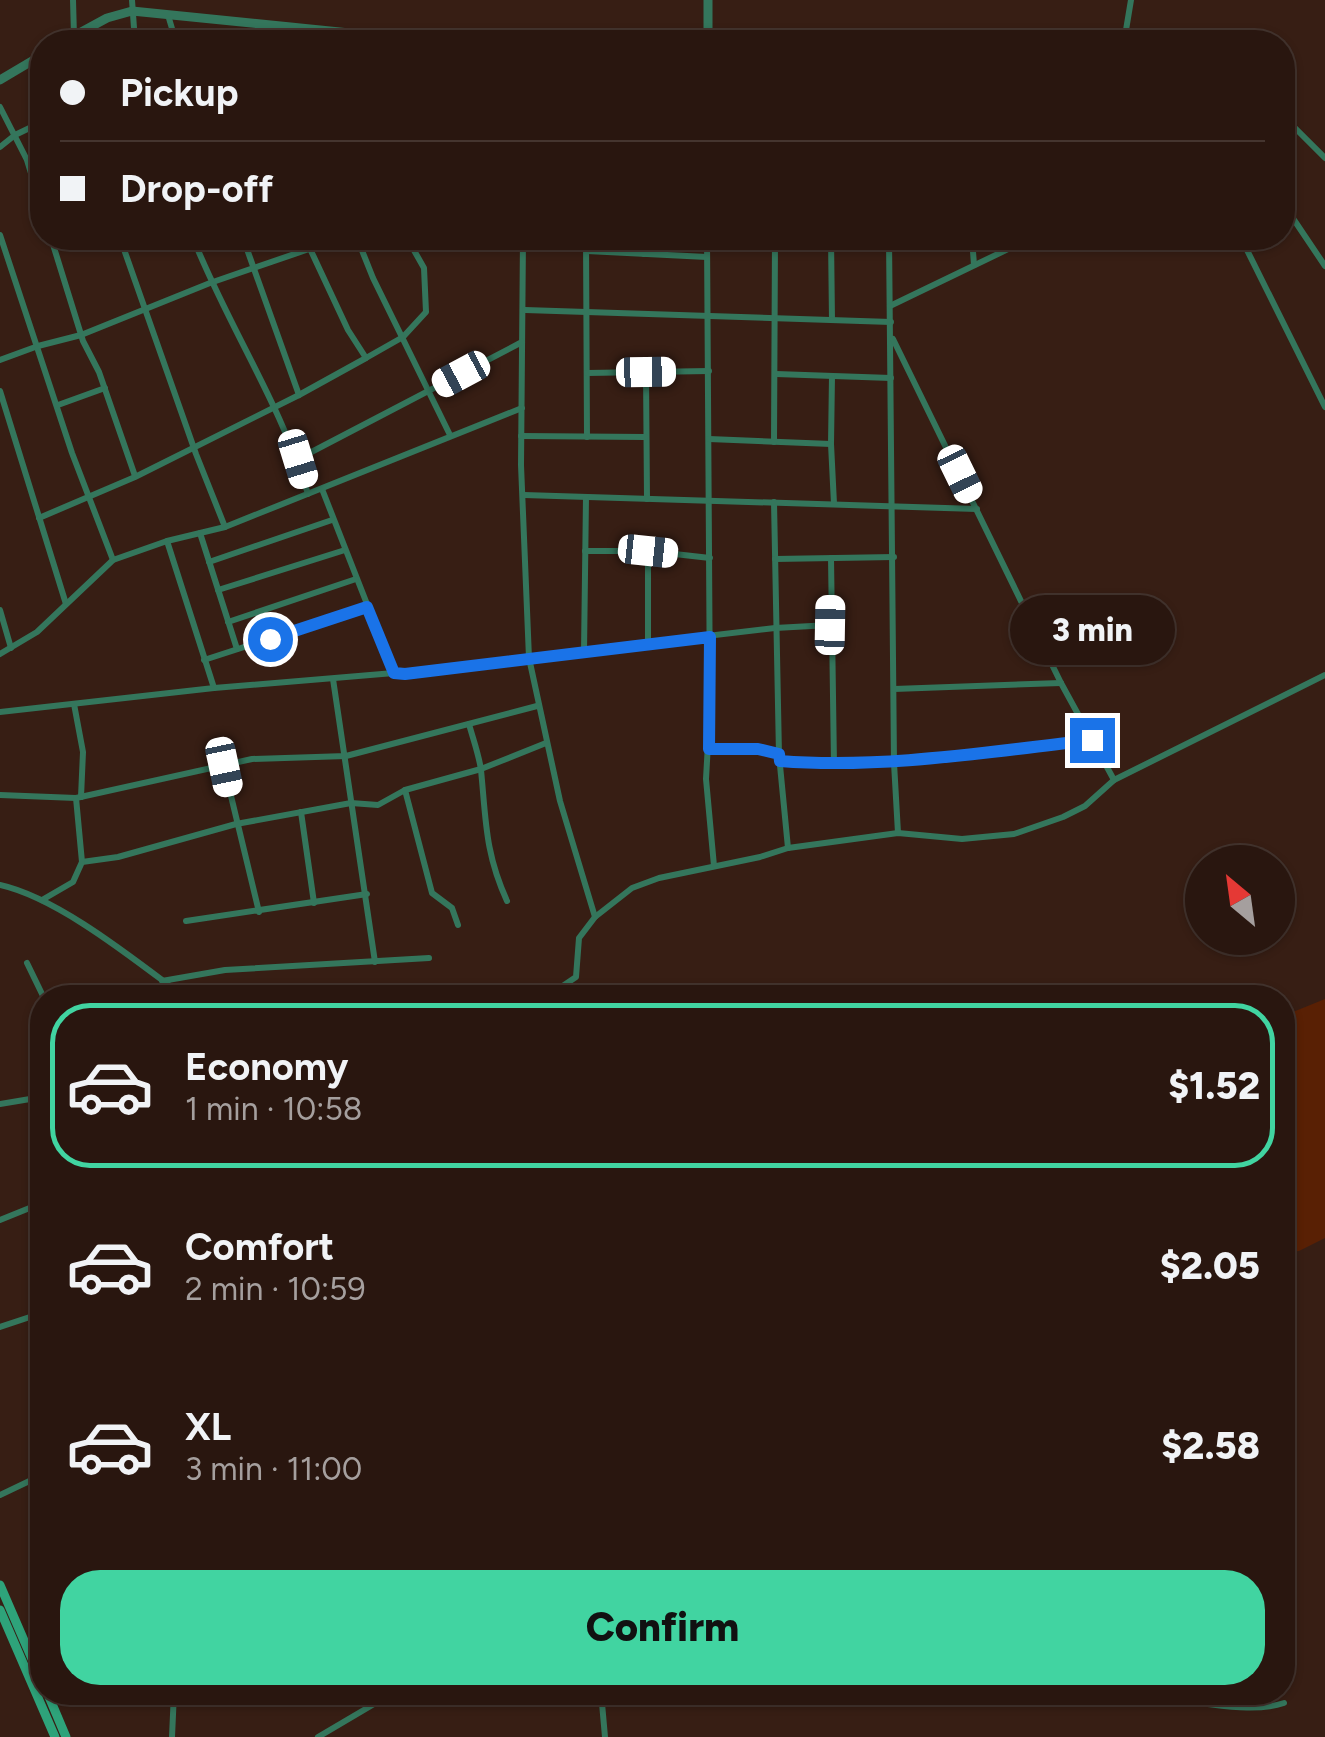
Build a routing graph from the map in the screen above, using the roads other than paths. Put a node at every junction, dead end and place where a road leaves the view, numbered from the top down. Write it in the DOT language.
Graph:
graph roads {
  1 [pos="73,0"];
  2 [pos="708,0"];
  3 [pos="1131,0"];
  4 [pos="132,5"];
  5 [pos="168,14"];
  6 [pos="261,25"];
  7 [pos="285,26"];
  8 [pos="74,30"];
  9 [pos="85,30"];
  10 [pos="134,30"];
  11 [pos="173,30"];
  12 [pos="262,30"];
  13 [pos="286,30"];
  14 [pos="312,30"];
  15 [pos="708,30"];
  16 [pos="1126,30"];
  17 [pos="30,62"];
  18 [pos="0,80"];
  19 [pos="0,107"];
  20 [pos="30,128"];
  21 [pos="1295,128"];
  22 [pos="15,135"];
  23 [pos="0,147"];
  24 [pos="1325,158"];
  25 [pos="30,169"];
  26 [pos="1295,221"];
  27 [pos="0,235"];
  28 [pos="55,250"];
  29 [pos="124,250"];
  30 [pos="198,250"];
  31 [pos="247,250"];
  32 [pos="303,250"];
  33 [pos="310,250"];
  34 [pos="362,250"];
  35 [pos="414,250"];
  36 [pos="523,250"];
  37 [pos="644,250"];
  38 [pos="707,250"];
  39 [pos="775,250"];
  40 [pos="831,250"];
  41 [pos="889,250"];
  42 [pos="973,250"];
  43 [pos="1005,250"];
  44 [pos="1248,250"];
  45 [pos="586,251"];
  46 [pos="644,254"];
  47 [pos="707,256"];
  48 [pos="974,264"];
  49 [pos="1325,266"];
  50 [pos="253,268"];
  51 [pos="210,283"];
  52 [pos="890,306"];
  53 [pos="146,308"];
  54 [pos="524,310"];
  55 [pos="587,312"];
  56 [pos="709,315"];
  57 [pos="777,318"];
  58 [pos="832,320"];
  59 [pos="891,322"];
  60 [pos="891,334"];
  61 [pos="81,335"];
  62 [pos="402,338"];
  63 [pos="522,342"];
  64 [pos="38,346"];
  65 [pos="366,358"];
  66 [pos="0,360"];
  67 [pos="710,371"];
  68 [pos="587,372"];
  69 [pos="646,372"];
  70 [pos="776,374"];
  71 [pos="832,376"];
  72 [pos="892,378"];
  73 [pos="105,388"];
  74 [pos="430,390"];
  75 [pos="0,391"];
  76 [pos="299,395"];
  77 [pos="58,405"];
  78 [pos="272,407"];
  79 [pos="1325,407"];
  80 [pos="522,408"];
  81 [pos="451,435"];
  82 [pos="521,436"];
  83 [pos="587,437"];
  84 [pos="645,437"];
  85 [pos="710,439"];
  86 [pos="774,442"];
  87 [pos="831,444"];
  88 [pos="193,447"];
  89 [pos="298,459"];
  90 [pos="135,476"];
  91 [pos="322,489"];
  92 [pos="308,494"];
  93 [pos="524,494"];
  94 [pos="89,497"];
  95 [pos="586,497"];
  96 [pos="647,499"];
  97 [pos="710,500"];
  98 [pos="774,502"];
  99 [pos="834,504"];
  100 [pos="893,506"];
  101 [pos="977,509"];
  102 [pos="39,518"];
  103 [pos="332,520"];
  104 [pos="225,527"];
  105 [pos="200,533"];
  106 [pos="167,541"];
  107 [pos="345,550"];
  108 [pos="586,551"];
  109 [pos="648,551"];
  110 [pos="894,557"];
  111 [pos="710,558"];
  112 [pos="831,558"];
  113 [pos="775,559"];
  114 [pos="114,560"];
  115 [pos="210,562"];
  116 [pos="356,579"];
  117 [pos="218,590"];
  118 [pos="66,604"];
  119 [pos="367,607"];
  120 [pos="0,610"];
  121 [pos="228,622"];
  122 [pos="830,625"];
  123 [pos="775,628"];
  124 [pos="710,637"];
  125 [pos="648,644"];
  126 [pos="11,648"];
  127 [pos="237,649"];
  128 [pos="584,652"];
  129 [pos="0,654"];
  130 [pos="528,658"];
  131 [pos="204,660"];
  132 [pos="394,673"];
  133 [pos="1325,675"];
  134 [pos="333,679"];
  135 [pos="1061,683"];
  136 [pos="214,688"];
  137 [pos="894,689"];
  138 [pos="74,704"];
  139 [pos="538,706"];
  140 [pos="0,712"];
  141 [pos="469,724"];
  142 [pos="1092,740"];
  143 [pos="546,743"];
  144 [pos="709,749"];
  145 [pos="346,756"];
  146 [pos="779,758"];
  147 [pos="894,763"];
  148 [pos="834,765"];
  149 [pos="224,767"];
  150 [pos="481,770"];
  151 [pos="1114,780"];
  152 [pos="404,790"];
  153 [pos="0,795"];
  154 [pos="78,798"];
  155 [pos="351,803"];
  156 [pos="301,812"];
  157 [pos="236,824"];
  158 [pos="898,833"];
  159 [pos="788,848"];
  160 [pos="82,862"];
  161 [pos="714,866"];
  162 [pos="0,885"];
  163 [pos="367,894"];
  164 [pos="41,900"];
  165 [pos="507,900"];
  166 [pos="314,903"];
  167 [pos="259,912"];
  168 [pos="595,917"];
  169 [pos="186,921"];
  170 [pos="458,925"];
  171 [pos="429,958"];
  172 [pos="376,962"];
  173 [pos="28,963"];
  174 [pos="162,981"];
  175 [pos="38,985"];
  176 [pos="168,985"];
  177 [pos="563,985"];
  178 [pos="30,1099"];
  179 [pos="0,1104"];
  180 [pos="30,1207"];
  181 [pos="0,1220"];
  182 [pos="30,1317"];
  183 [pos="0,1326"];
  184 [pos="30,1481"];
  185 [pos="0,1495"];
  186 [pos="0,1585"];
  187 [pos="0,1610"];
  188 [pos="30,1654"];
  189 [pos="30,1679"];
  190 [pos="41,1705"];
  191 [pos="52,1705"];
  192 [pos="173,1705"];
  193 [pos="372,1705"];
  194 [pos="602,1705"];
  195 [pos="1219,1705"];
  196 [pos="1275,1705"];
  197 [pos="55,1737"];
  198 [pos="66,1737"];
  199 [pos="172,1737"];
  200 [pos="318,1737"];
  201 [pos="604,1737"];
  1 -- 8 [label="street"];
  2 -- 15 [label="street"];
  3 -- 16 [label="street"];
  4 -- 5 [label="street"];
  4 -- 9 [label="street"];
  4 -- 10 [label="street"];
  5 -- 6 [label="street"];
  5 -- 11 [label="street"];
  6 -- 7 [label="street"];
  6 -- 12 [label="street"];
  7 -- 13 [label="street"];
  7 -- 14 [label="street"];
  17 -- 18 [label="street"];
  19 -- 22 [label="street"];
  20 -- 22 [label="street"];
  21 -- 24 [label="street"];
  22 -- 23 [label="street"];
  22 -- 25 [label="street"];
  26 -- 49 [label="street"];
  27 -- 64 [label="street"];
  28 -- 61 [label="street"];
  29 -- 53 [label="street"];
  30 -- 51 [label="street"];
  31 -- 50 [label="street"];
  32 -- 50 [label="street"];
  33 -- 65 [label="street"];
  34 -- 62 [label="street"];
  35 -- 62 [label="street"];
  36 -- 54 [label="street"];
  37 -- 46 [label="street"];
  38 -- 47 [label="street"];
  39 -- 57 [label="street"];
  40 -- 58 [label="street"];
  41 -- 52 [label="street"];
  42 -- 48 [label="street"];
  43 -- 48 [label="street"];
  44 -- 79 [label="street"];
  45 -- 46 [label="street"];
  45 -- 55 [label="street"];
  46 -- 47 [label="street"];
  47 -- 56 [label="street"];
  48 -- 52 [label="street"];
  50 -- 51 [label="street"];
  50 -- 76 [label="street"];
  51 -- 53 [label="street"];
  51 -- 78 [label="street"];
  52 -- 59 [label="street"];
  53 -- 61 [label="street"];
  53 -- 88 [label="street"];
  54 -- 55 [label="street"];
  54 -- 63 [label="street"];
  55 -- 56 [label="street"];
  55 -- 68 [label="street"];
  56 -- 57 [label="street"];
  56 -- 67 [label="street"];
  57 -- 58 [label="street"];
  57 -- 70 [label="street"];
  58 -- 59 [label="street"];
  59 -- 60 [label="street"];
  60 -- 72 [label="street"];
  60 -- 101 [label="street"];
  61 -- 64 [label="street"];
  61 -- 73 [label="street"];
  62 -- 65 [label="street"];
  62 -- 74 [label="street"];
  63 -- 74 [label="street"];
  63 -- 80 [label="street"];
  64 -- 66 [label="street"];
  64 -- 77 [label="street"];
  65 -- 76 [label="street"];
  67 -- 69 [label="street"];
  67 -- 85 [label="street"];
  68 -- 69 [label="street"];
  68 -- 83 [label="street"];
  69 -- 84 [label="street"];
  70 -- 71 [label="street"];
  70 -- 86 [label="street"];
  71 -- 72 [label="street"];
  71 -- 87 [label="street"];
  72 -- 100 [label="street"];
  73 -- 77 [label="street"];
  73 -- 90 [label="street"];
  74 -- 81 [label="street"];
  74 -- 89 [label="street"];
  75 -- 102 [label="street"];
  76 -- 78 [label="street"];
  77 -- 94 [label="street"];
  78 -- 88 [label="street"];
  78 -- 89 [label="street"];
  80 -- 81 [label="street"];
  80 -- 82 [label="street"];
  81 -- 91 [label="street"];
  82 -- 83 [label="street"];
  82 -- 93 [label="street"];
  83 -- 84 [label="street"];
  84 -- 96 [label="street"];
  85 -- 86 [label="street"];
  85 -- 97 [label="street"];
  86 -- 87 [label="street"];
  87 -- 99 [label="street"];
  88 -- 90 [label="street"];
  88 -- 104 [label="street"];
  89 -- 92 [label="street"];
  90 -- 94 [label="street"];
  91 -- 92 [label="street"];
  91 -- 103 [label="street"];
  92 -- 104 [label="street"];
  93 -- 95 [label="street"];
  93 -- 130 [label="street"];
  94 -- 102 [label="street"];
  94 -- 114 [label="street"];
  95 -- 96 [label="street"];
  95 -- 108 [label="street"];
  96 -- 97 [label="street"];
  97 -- 98 [label="street"];
  97 -- 111 [label="street"];
  98 -- 99 [label="street"];
  98 -- 113 [label="street"];
  99 -- 100 [label="street"];
  100 -- 101 [label="street"];
  100 -- 110 [label="street"];
  101 -- 135 [label="street"];
  102 -- 118 [label="street"];
  103 -- 107 [label="street"];
  103 -- 115 [label="street"];
  104 -- 105 [label="street"];
  105 -- 106 [label="street"];
  105 -- 115 [label="street"];
  106 -- 114 [label="street"];
  106 -- 131 [label="street"];
  107 -- 116 [label="street"];
  107 -- 117 [label="street"];
  108 -- 109 [label="street"];
  108 -- 128 [label="street"];
  109 -- 111 [label="street"];
  109 -- 125 [label="street"];
  110 -- 112 [label="street"];
  110 -- 137 [label="street"];
  111 -- 124 [label="street"];
  112 -- 113 [label="street"];
  112 -- 122 [label="street"];
  113 -- 123 [label="street"];
  114 -- 118 [label="street"];
  115 -- 117 [label="street"];
  116 -- 119 [label="street"];
  116 -- 121 [label="street"];
  117 -- 121 [label="street"];
  118 -- 126 [label="street"];
  119 -- 127 [label="street"];
  119 -- 132 [label="street"];
  120 -- 126 [label="street"];
  121 -- 127 [label="street"];
  122 -- 123 [label="street"];
  122 -- 148 [label="street"];
  123 -- 124 [label="street"];
  123 -- 146 [label="street"];
  124 -- 125 [label="street"];
  124 -- 144 [label="street"];
  125 -- 128 [label="street"];
  126 -- 129 [label="street"];
  127 -- 131 [label="street"];
  128 -- 130 [label="street"];
  130 -- 132 [label="street"];
  130 -- 139 [label="street"];
  131 -- 136 [label="street"];
  132 -- 134 [label="street"];
  133 -- 151 [label="street"];
  134 -- 136 [label="street"];
  134 -- 145 [label="street"];
  135 -- 137 [label="street"];
  135 -- 142 [label="street"];
  136 -- 138 [label="street"];
  137 -- 147 [label="street"];
  138 -- 140 [label="street"];
  138 -- 154 [label="street"];
  139 -- 141 [label="street"];
  139 -- 143 [label="street"];
  141 -- 145 [label="street"];
  141 -- 150 [label="street"];
  142 -- 147 [label="street"];
  142 -- 151 [label="street"];
  143 -- 150 [label="street"];
  143 -- 168 [label="street"];
  144 -- 146 [label="street"];
  144 -- 161 [label="street"];
  145 -- 149 [label="street"];
  145 -- 155 [label="street"];
  146 -- 148 [label="street"];
  146 -- 159 [label="street"];
  147 -- 148 [label="street"];
  147 -- 158 [label="street"];
  149 -- 154 [label="street"];
  149 -- 157 [label="street"];
  150 -- 152 [label="street"];
  150 -- 165 [label="street"];
  151 -- 158 [label="street"];
  152 -- 155 [label="street"];
  152 -- 170 [label="street"];
  153 -- 154 [label="street"];
  154 -- 160 [label="street"];
  155 -- 156 [label="street"];
  155 -- 163 [label="street"];
  156 -- 157 [label="street"];
  156 -- 166 [label="street"];
  157 -- 160 [label="street"];
  157 -- 167 [label="street"];
  158 -- 159 [label="street"];
  159 -- 161 [label="street"];
  160 -- 164 [label="street"];
  161 -- 168 [label="street"];
  162 -- 164 [label="street"];
  163 -- 166 [label="street"];
  163 -- 172 [label="street"];
  164 -- 174 [label="street"];
  166 -- 167 [label="street"];
  167 -- 169 [label="street"];
  168 -- 177 [label="street"];
  171 -- 172 [label="street"];
  172 -- 174 [label="street"];
  173 -- 175 [label="street"];
  174 -- 176 [label="street"];
  178 -- 179 [label="street"];
  180 -- 181 [label="street"];
  182 -- 183 [label="street"];
  184 -- 185 [label="street"];
  186 -- 188 [label="main road"];
  187 -- 189 [label="main road"];
  190 -- 197 [label="main road"];
  191 -- 198 [label="main road"];
  192 -- 199 [label="street"];
  193 -- 200 [label="street"];
  194 -- 201 [label="street"];
  195 -- 196 [label="street"];
}
